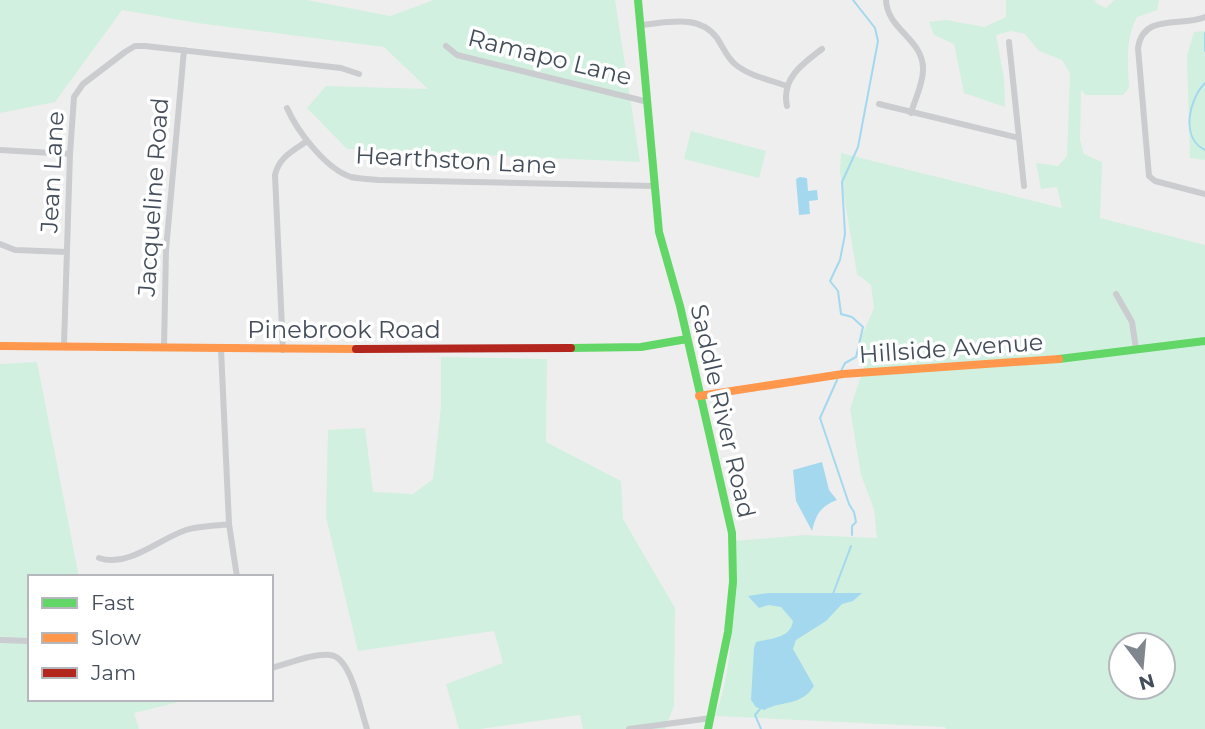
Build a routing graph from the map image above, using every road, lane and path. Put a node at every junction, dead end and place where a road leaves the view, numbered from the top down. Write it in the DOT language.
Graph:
graph roads {
  1 [pos="638,0"];
  2 [pos="886,0"];
  3 [pos="1205,17"];
  4 [pos="640,25"];
  5 [pos="1009,42"];
  6 [pos="446,46"];
  7 [pos="822,49"];
  8 [pos="184,50"];
  9 [pos="359,74"];
  10 [pos="787,86"];
  11 [pos="648,102"];
  12 [pos="879,104"];
  13 [pos="787,106"];
  14 [pos="287,108"];
  15 [pos="911,113"];
  16 [pos="1019,138"];
  17 [pos="307,141"];
  18 [pos="0,150"];
  19 [pos="70,154"];
  20 [pos="654,186"];
  21 [pos="1024,186"];
  22 [pos="1205,194"];
  23 [pos="0,244"];
  24 [pos="67,252"];
  25 [pos="1116,294"];
  26 [pos="687,339"];
  27 [pos="1205,341"];
  28 [pos="64,345"];
  29 [pos="0,346"];
  30 [pos="164,348"];
  31 [pos="221,349"];
  32 [pos="1136,349"];
  33 [pos="283,350"];
  34 [pos="699,396"];
  35 [pos="229,524"];
  36 [pos="99,558"];
  37 [pos="237,575"];
  38 [pos="0,640"];
  39 [pos="28,641"];
  40 [pos="273,668"];
  41 [pos="711,719"];
  42 [pos="367,729"];
  43 [pos="629,729"];
  44 [pos="708,729"];
  1 -- 4 [label="street, Saddle River Road"];
  2 -- 15 [label="street"];
  3 -- 22 [label="street"];
  4 -- 10 [label="street"];
  4 -- 11 [label="street, Saddle River Road"];
  5 -- 16 [label="street"];
  6 -- 11 [label="street, Ramapo Lane"];
  7 -- 10 [label="street"];
  8 -- 9 [label="street, Jean Lane"];
  8 -- 19 [label="street, Jean Lane"];
  8 -- 30 [label="street, Jacqueline Road"];
  10 -- 13 [label="street"];
  11 -- 20 [label="street, Saddle River Road"];
  12 -- 15 [label="street"];
  14 -- 17 [label="street, Hearthston Lane"];
  15 -- 16 [label="street"];
  16 -- 21 [label="street"];
  17 -- 20 [label="street, Hearthston Lane"];
  17 -- 33 [label="street"];
  18 -- 19 [label="street"];
  19 -- 24 [label="street, Jean Lane"];
  20 -- 26 [label="street, Saddle River Road"];
  23 -- 24 [label="street"];
  24 -- 28 [label="street, Jean Lane"];
  25 -- 32 [label="street"];
  26 -- 33 [label="street, Pinebrook Road"];
  26 -- 34 [label="street, Saddle River Road"];
  27 -- 32 [label="street, Hillside Avenue"];
  28 -- 29 [label="street, Pinebrook Road"];
  28 -- 30 [label="street, Pinebrook Road"];
  30 -- 31 [label="street, Pinebrook Road"];
  31 -- 33 [label="street, Pinebrook Road"];
  31 -- 35 [label="street"];
  32 -- 34 [label="street, Hillside Avenue"];
  34 -- 41 [label="street, Saddle River Road"];
  35 -- 36 [label="street"];
  35 -- 37 [label="street"];
  38 -- 39 [label="street"];
  40 -- 42 [label="street"];
  41 -- 43 [label="street"];
  41 -- 44 [label="street, Saddle River Road"];
}
